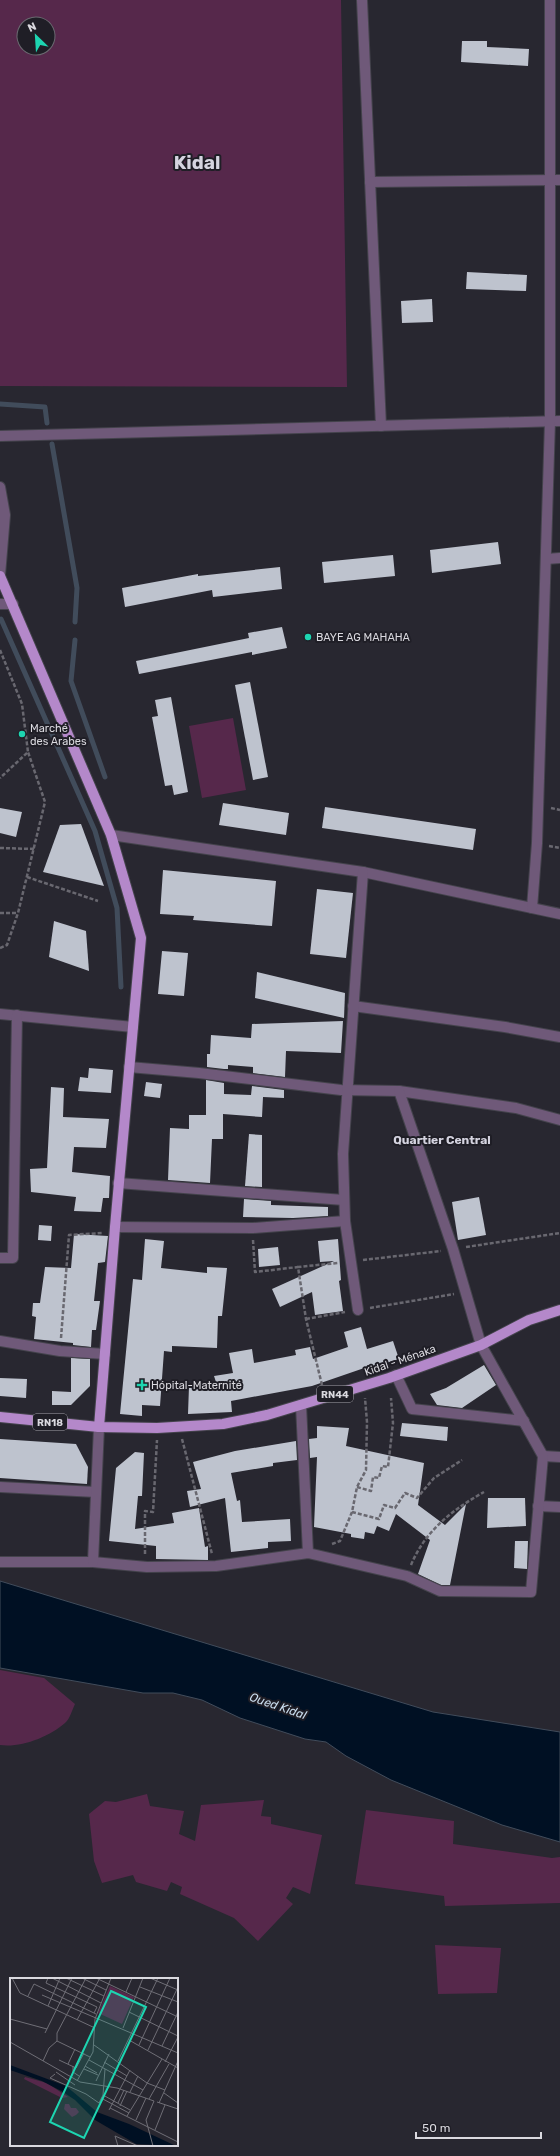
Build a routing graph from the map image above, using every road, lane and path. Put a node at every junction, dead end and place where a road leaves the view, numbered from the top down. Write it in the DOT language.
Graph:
graph roads {
  1 [pos="362,0"];
  2 [pos="550,0"];
  3 [pos="555,180"];
  4 [pos="370,182"];
  5 [pos="555,421"];
  6 [pos="381,426"];
  7 [pos="0,436"];
  8 [pos="0,487"];
  9 [pos="560,558"];
  10 [pos="546,559"];
  11 [pos="0,576"];
  12 [pos="0,604"];
  13 [pos="13,604"];
  14 [pos="0,650"];
  15 [pos="28,752"];
  16 [pos="0,778"];
  17 [pos="111,834"];
  18 [pos="0,848"];
  19 [pos="35,849"];
  20 [pos="363,872"];
  21 [pos="27,877"];
  22 [pos="98,901"];
  23 [pos="532,908"];
  24 [pos="0,913"];
  25 [pos="18,913"];
  26 [pos="560,914"];
  27 [pos="0,948"];
  28 [pos="353,1006"];
  29 [pos="0,1014"];
  30 [pos="17,1015"];
  31 [pos="133,1027"];
  32 [pos="560,1037"];
  33 [pos="129,1067"];
  34 [pos="347,1090"];
  35 [pos="399,1090"];
  36 [pos="560,1120"];
  37 [pos="118,1183"];
  38 [pos="344,1200"];
  39 [pos="345,1221"];
  40 [pos="253,1228"];
  41 [pos="114,1230"];
  42 [pos="0,1258"];
  43 [pos="350,1262"];
  44 [pos="298,1267"];
  45 [pos="466,1292"];
  46 [pos="358,1310"];
  47 [pos="560,1310"];
  48 [pos="306,1319"];
  49 [pos="0,1341"];
  50 [pos="481,1345"];
  51 [pos="60,1351"];
  52 [pos="105,1354"];
  53 [pos="393,1376"];
  54 [pos="364,1386"];
  55 [pos="325,1397"];
  56 [pos="301,1405"];
  57 [pos="0,1417"];
  58 [pos="524,1421"];
  59 [pos="178,1426"];
  60 [pos="99,1427"];
  61 [pos="157,1428"];
  62 [pos="543,1456"];
  63 [pos="560,1457"];
  64 [pos="462,1460"];
  65 [pos="0,1487"];
  66 [pos="357,1487"];
  67 [pos="96,1492"];
  68 [pos="484,1492"];
  69 [pos="538,1506"];
  70 [pos="560,1507"];
  71 [pos="352,1512"];
  72 [pos="308,1553"];
  73 [pos="0,1562"];
  74 [pos="93,1562"];
  75 [pos="216,1566"];
  76 [pos="147,1567"];
  77 [pos="407,1576"];
  1 -- 4 [label="street"];
  2 -- 3 [label="street"];
  3 -- 4 [label="street"];
  3 -- 5 [label="street"];
  4 -- 6 [label="street"];
  5 -- 6 [label="street"];
  5 -- 10 [label="street"];
  6 -- 7 [label="street"];
  8 -- 11 [label="street"];
  9 -- 10 [label="street"];
  10 -- 23 [label="street"];
  11 -- 13 [label="main road"];
  12 -- 13 [label="street"];
  13 -- 17 [label="main road"];
  14 -- 15 [label="path"];
  15 -- 16 [label="path"];
  15 -- 19 [label="path"];
  17 -- 20 [label="street"];
  17 -- 31 [label="main road"];
  18 -- 19 [label="path"];
  19 -- 21 [label="path"];
  20 -- 23 [label="street"];
  20 -- 28 [label="street"];
  21 -- 22 [label="path"];
  21 -- 25 [label="path"];
  23 -- 26 [label="street"];
  24 -- 25 [label="path"];
  25 -- 27 [label="path"];
  28 -- 32 [label="street"];
  28 -- 34 [label="street"];
  29 -- 30 [label="street"];
  30 -- 31 [label="street"];
  30 -- 42 [label="street"];
  31 -- 33 [label="main road"];
  33 -- 34 [label="street"];
  33 -- 37 [label="main road"];
  34 -- 35 [label="street"];
  34 -- 38 [label="street"];
  35 -- 36 [label="street"];
  35 -- 45 [label="street"];
  37 -- 38 [label="street"];
  37 -- 41 [label="main road"];
  38 -- 39 [label="street"];
  39 -- 40 [label="street"];
  39 -- 43 [label="street"];
  40 -- 41 [label="street"];
  40 -- 44 [label="path"];
  41 -- 51 [label="path"];
  41 -- 52 [label="main road"];
  43 -- 44 [label="path"];
  43 -- 46 [label="street"];
  44 -- 48 [label="path"];
  45 -- 46 [label="path"];
  45 -- 50 [label="street"];
  46 -- 48 [label="path"];
  47 -- 50 [label="main road, Kidal - Ménaka / RN44"];
  48 -- 55 [label="path"];
  49 -- 51 [label="street"];
  50 -- 53 [label="main road, Kidal - Ménaka / RN44"];
  50 -- 58 [label="street"];
  51 -- 52 [label="street"];
  52 -- 60 [label="main road"];
  53 -- 54 [label="main road, Kidal - Ménaka / RN44"];
  53 -- 58 [label="street"];
  53 -- 66 [label="path"];
  54 -- 55 [label="main road, Kidal - Ménaka / RN44"];
  54 -- 66 [label="path"];
  55 -- 56 [label="main road, Kidal - Ménaka / RN44"];
  56 -- 59 [label="main road, Kidal - Ménaka / RN44"];
  56 -- 72 [label="street"];
  57 -- 60 [label="main road, RN18"];
  58 -- 62 [label="street"];
  59 -- 61 [label="main road, Kidal - Ménaka / RN44"];
  59 -- 75 [label="path"];
  60 -- 61 [label="main road, Kidal - Ménaka / RN44"];
  60 -- 67 [label="street"];
  61 -- 76 [label="path"];
  62 -- 63 [label="street"];
  62 -- 69 [label="street"];
  64 -- 71 [label="path"];
  65 -- 67 [label="street"];
  66 -- 71 [label="path"];
  67 -- 74 [label="street"];
  68 -- 77 [label="path"];
  69 -- 70 [label="street"];
  69 -- 77 [label="street"];
  71 -- 72 [label="path"];
  72 -- 75 [label="street"];
  72 -- 77 [label="street"];
  73 -- 74 [label="street"];
  74 -- 76 [label="street"];
  75 -- 76 [label="street"];
}
